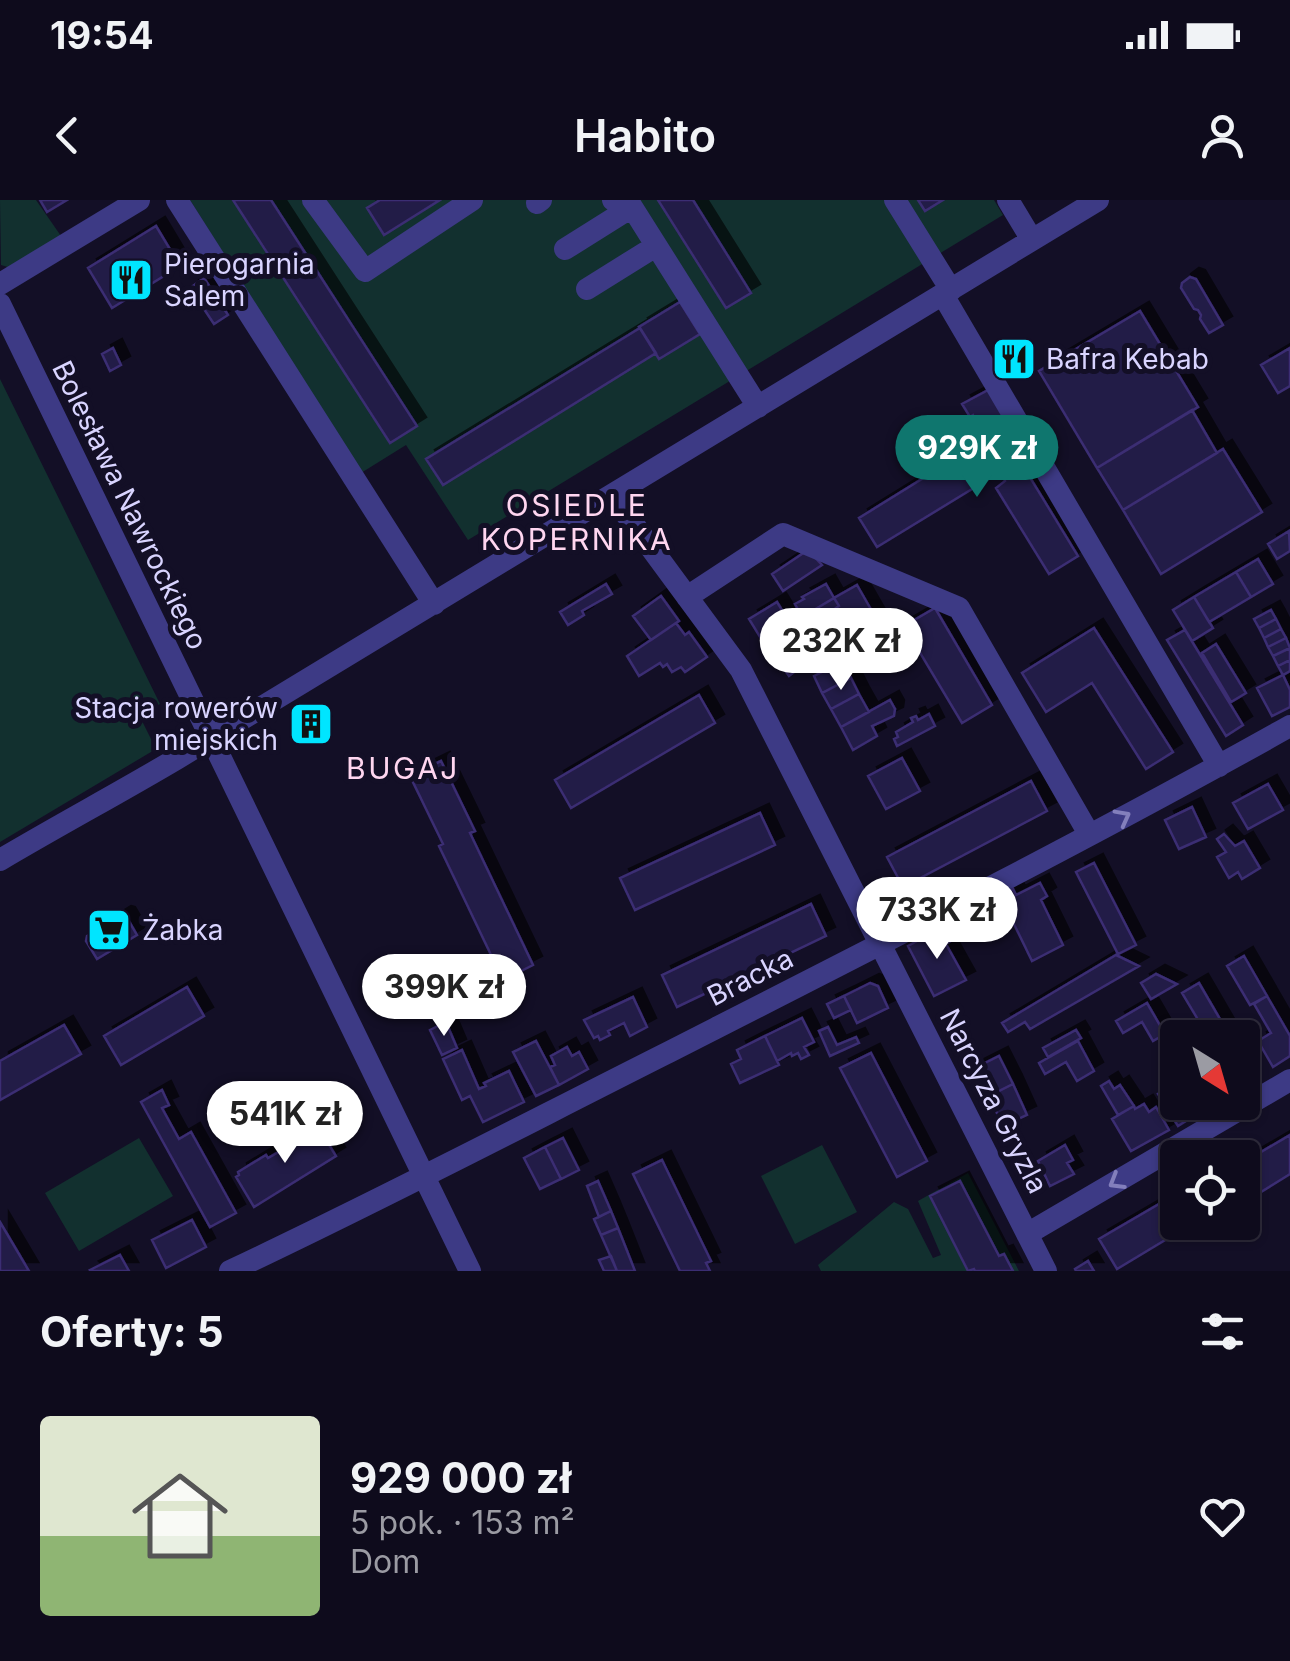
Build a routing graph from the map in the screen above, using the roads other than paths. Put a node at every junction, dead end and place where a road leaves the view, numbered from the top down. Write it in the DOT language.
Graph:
graph roads {
  1 [pos="140,200"];
  2 [pos="176,200"];
  3 [pos="313,200"];
  4 [pos="472,200"];
  5 [pos="895,200"];
  6 [pos="1008,200"];
  7 [pos="1098,200"];
  8 [pos="622,204"];
  9 [pos="1032,240"];
  10 [pos="656,246"];
  11 [pos="566,249"];
  12 [pos="0,284"];
  13 [pos="587,289"];
  14 [pos="947,292"];
  15 [pos="0,304"];
  16 [pos="758,407"];
  17 [pos="612,495"];
  18 [pos="687,597"];
  19 [pos="434,604"];
  20 [pos="1290,726"];
  21 [pos="209,738"];
  22 [pos="1219,766"];
  23 [pos="1090,834"];
  24 [pos="0,860"];
  25 [pos="882,944"];
  26 [pos="1290,1080"];
  27 [pos="423,1176"];
  28 [pos="1028,1234"];
  29 [pos="246,1268"];
  30 [pos="470,1271"];
  31 [pos="1046,1271"];
  1 -- 12 [label="street"];
  2 -- 19 [label="street"];
  3 -- 4 [label="street"];
  5 -- 14 [label="street"];
  6 -- 9 [label="street"];
  7 -- 9 [label="street"];
  8 -- 10 [label="street"];
  8 -- 11 [label="street"];
  9 -- 14 [label="street"];
  10 -- 13 [label="street"];
  10 -- 16 [label="street"];
  14 -- 16 [label="street"];
  14 -- 22 [label="street"];
  15 -- 21 [label="street, Bolesława Nawrockiego"];
  16 -- 17 [label="street"];
  17 -- 18 [label="street, Narcyza Gryzla"];
  17 -- 19 [label="street"];
  18 -- 23 [label="street"];
  18 -- 25 [label="street, Narcyza Gryzla"];
  19 -- 21 [label="street"];
  20 -- 22 [label="street, Bracka"];
  21 -- 24 [label="street"];
  21 -- 27 [label="street, Bolesława Nawrockiego"];
  23 -- 22 [label="street, Bracka, one-way"];
  23 -- 25 [label="street, Bracka"];
  25 -- 27 [label="street, Bracka"];
  25 -- 28 [label="street, Narcyza Gryzla"];
  26 -- 28 [label="street, one-way"];
  27 -- 29 [label="street, Bracka"];
  27 -- 30 [label="street, Bolesława Nawrockiego"];
  28 -- 31 [label="street, Narcyza Gryzla"];
}
